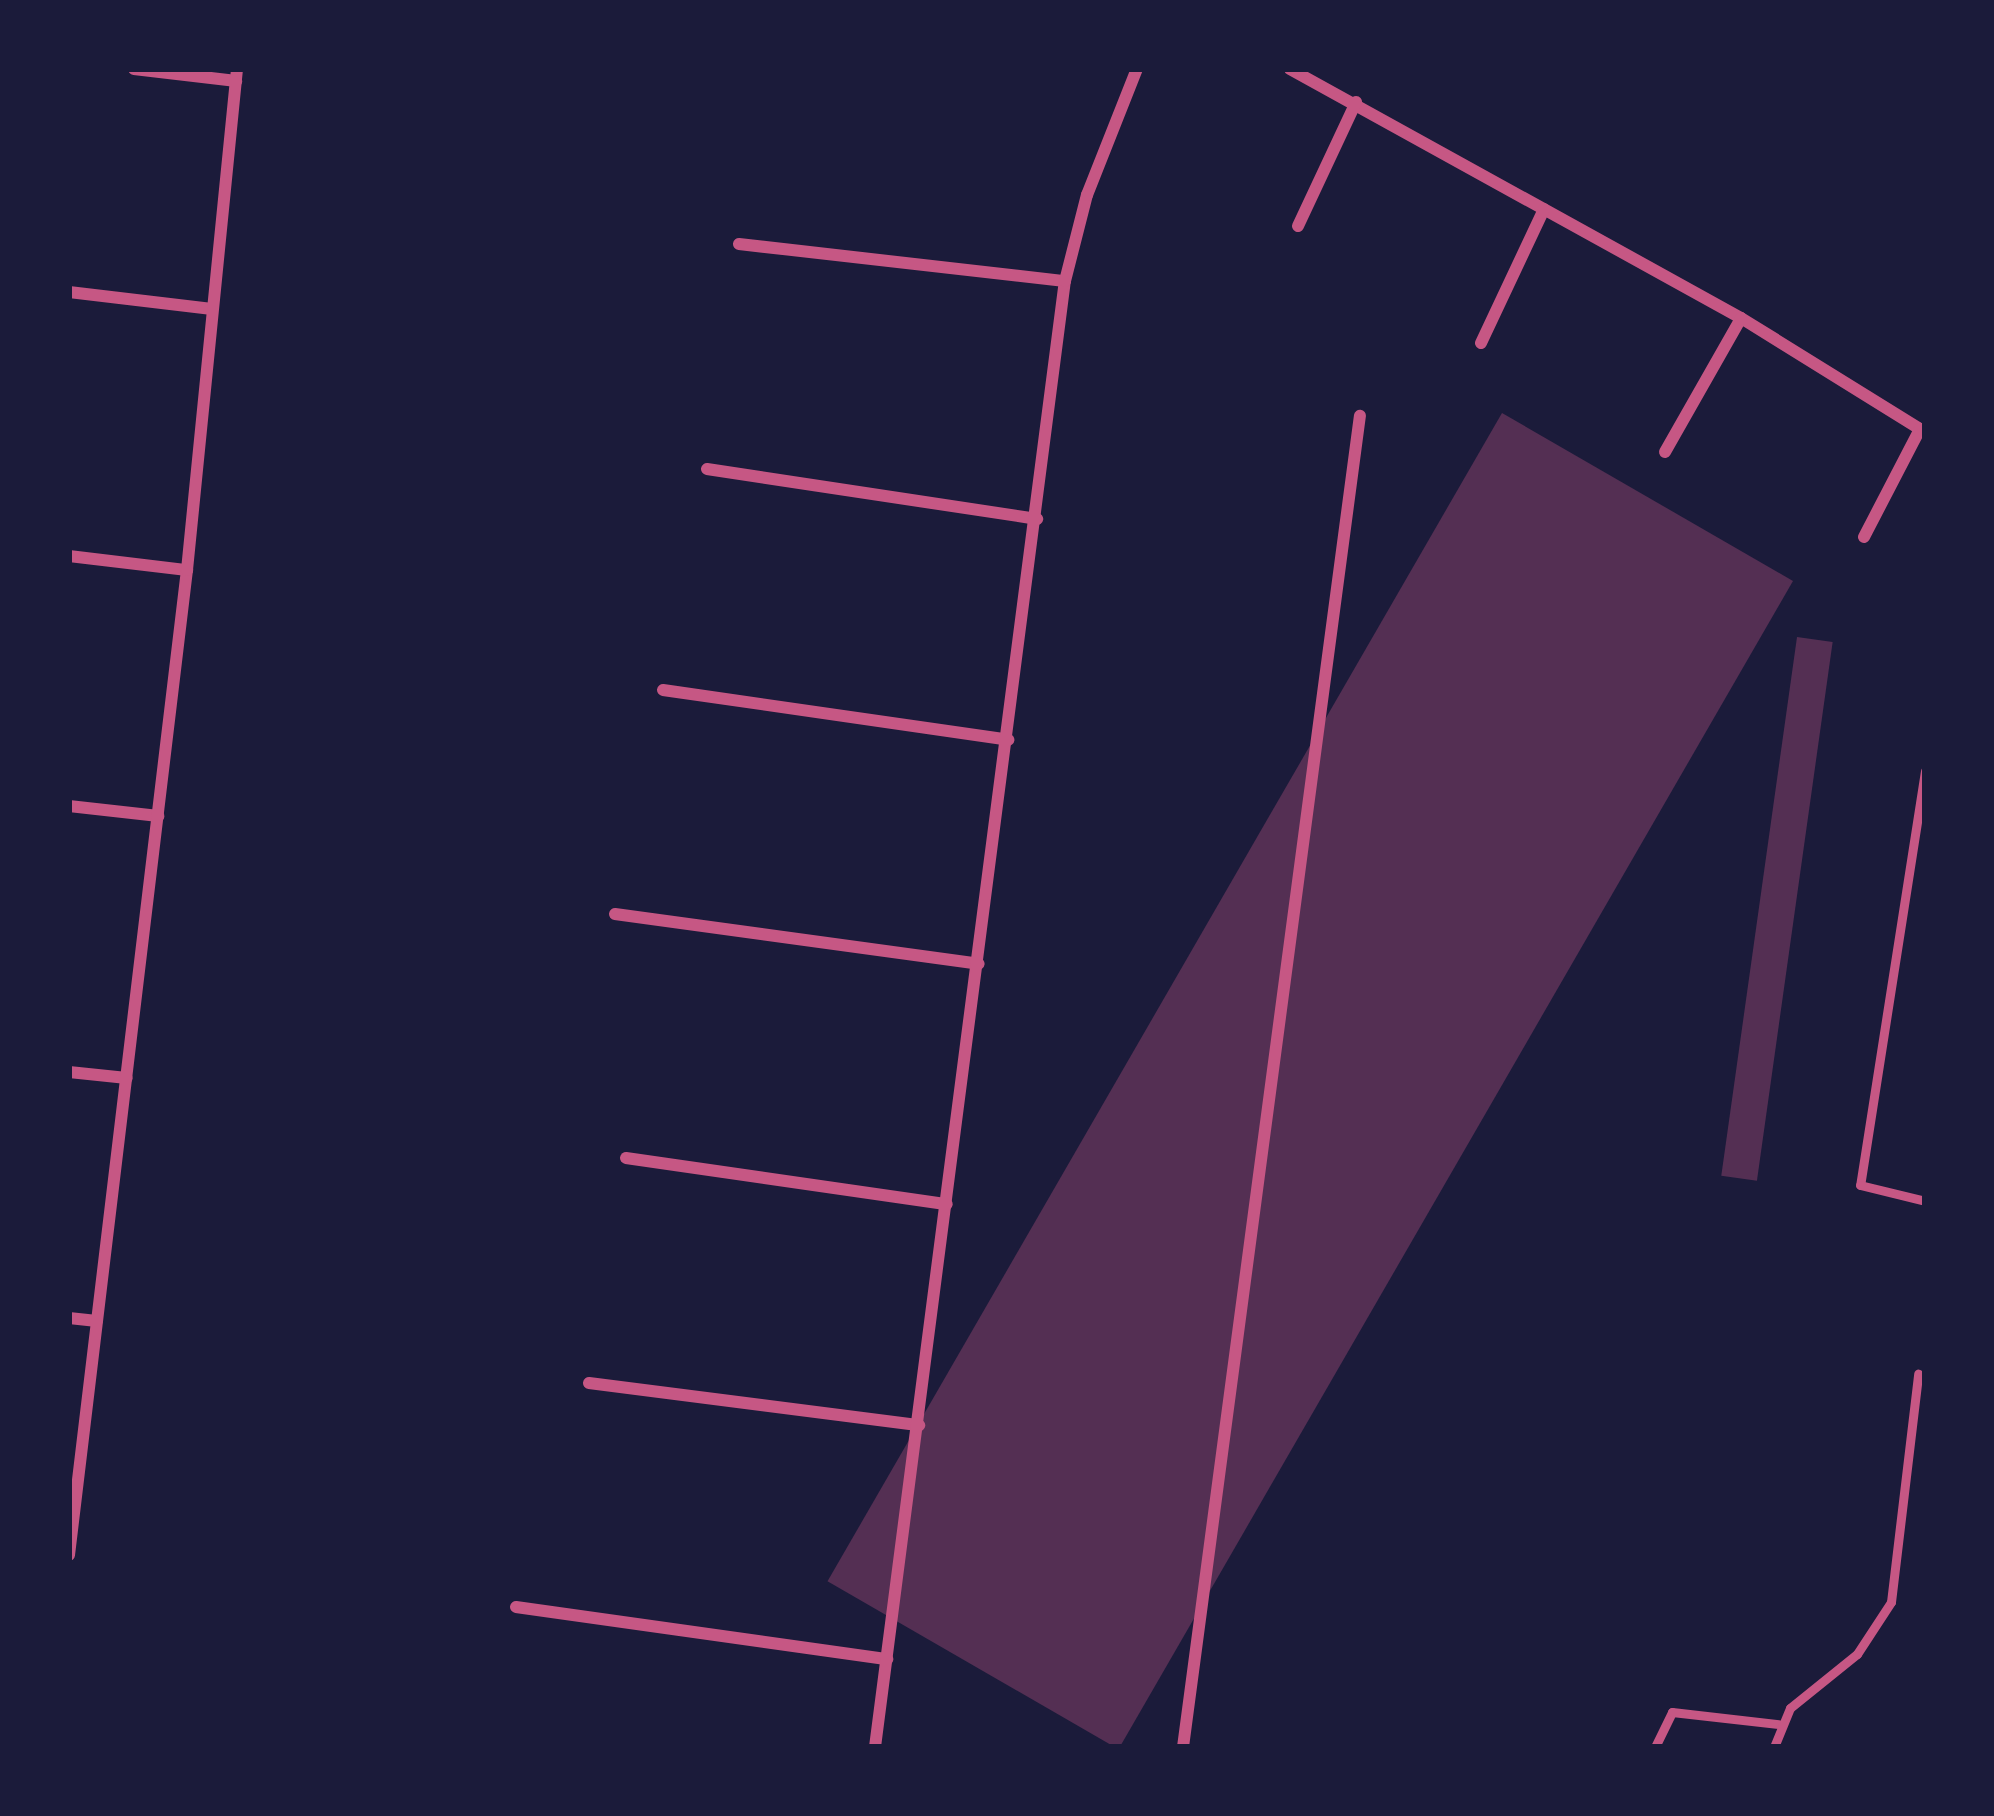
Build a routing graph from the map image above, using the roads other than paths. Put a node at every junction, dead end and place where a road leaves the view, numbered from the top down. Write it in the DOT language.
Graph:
graph roads {
  1 [pos="134,69"];
  2 [pos="1137,69"];
  3 [pos="1290,69"];
  4 [pos="237,75"];
  5 [pos="1356,101"];
  6 [pos="1544,209"];
  7 [pos="1298,226"];
  8 [pos="740,244"];
  9 [pos="1065,281"];
  10 [pos="69,292"];
  11 [pos="212,309"];
  12 [pos="1741,319"];
  13 [pos="1481,343"];
  14 [pos="1360,416"];
  15 [pos="1922,430"];
  16 [pos="1666,452"];
  17 [pos="706,469"];
  18 [pos="1037,519"];
  19 [pos="1864,537"];
  20 [pos="69,556"];
  21 [pos="187,570"];
  22 [pos="663,690"];
  23 [pos="1008,740"];
  24 [pos="1925,771"];
  25 [pos="69,806"];
  26 [pos="158,816"];
  27 [pos="615,914"];
  28 [pos="979,964"];
  29 [pos="69,1072"];
  30 [pos="127,1078"];
  31 [pos="626,1158"];
  32 [pos="1925,1201"];
  33 [pos="947,1204"];
  34 [pos="69,1318"];
  35 [pos="98,1322"];
  36 [pos="1918,1374"];
  37 [pos="589,1383"];
  38 [pos="919,1425"];
  39 [pos="69,1555"];
  40 [pos="516,1607"];
  41 [pos="887,1659"];
  42 [pos="1778,1724"];
  43 [pos="875,1747"];
  44 [pos="1183,1747"];
  45 [pos="1655,1747"];
  46 [pos="1774,1747"];
  1 -- 4 [label="street"];
  2 -- 9 [label="street"];
  3 -- 5 [label="street"];
  4 -- 11 [label="street"];
  5 -- 6 [label="street"];
  5 -- 7 [label="street"];
  6 -- 12 [label="street"];
  6 -- 13 [label="street"];
  8 -- 9 [label="street"];
  9 -- 18 [label="street"];
  10 -- 11 [label="street"];
  11 -- 21 [label="street"];
  12 -- 15 [label="street"];
  12 -- 16 [label="street"];
  14 -- 44 [label="street"];
  15 -- 19 [label="street"];
  17 -- 18 [label="street"];
  18 -- 23 [label="street"];
  20 -- 21 [label="street"];
  21 -- 26 [label="street"];
  22 -- 23 [label="street"];
  23 -- 28 [label="street"];
  24 -- 32 [label="lane"];
  25 -- 26 [label="street"];
  26 -- 30 [label="street"];
  27 -- 28 [label="street"];
  28 -- 33 [label="street"];
  29 -- 30 [label="street"];
  30 -- 35 [label="street"];
  31 -- 33 [label="street"];
  33 -- 38 [label="street"];
  34 -- 35 [label="street"];
  35 -- 39 [label="street"];
  36 -- 42 [label="lane"];
  37 -- 38 [label="street"];
  38 -- 41 [label="street"];
  40 -- 41 [label="street"];
  41 -- 43 [label="street"];
  42 -- 45 [label="lane"];
  42 -- 46 [label="lane"];
}
